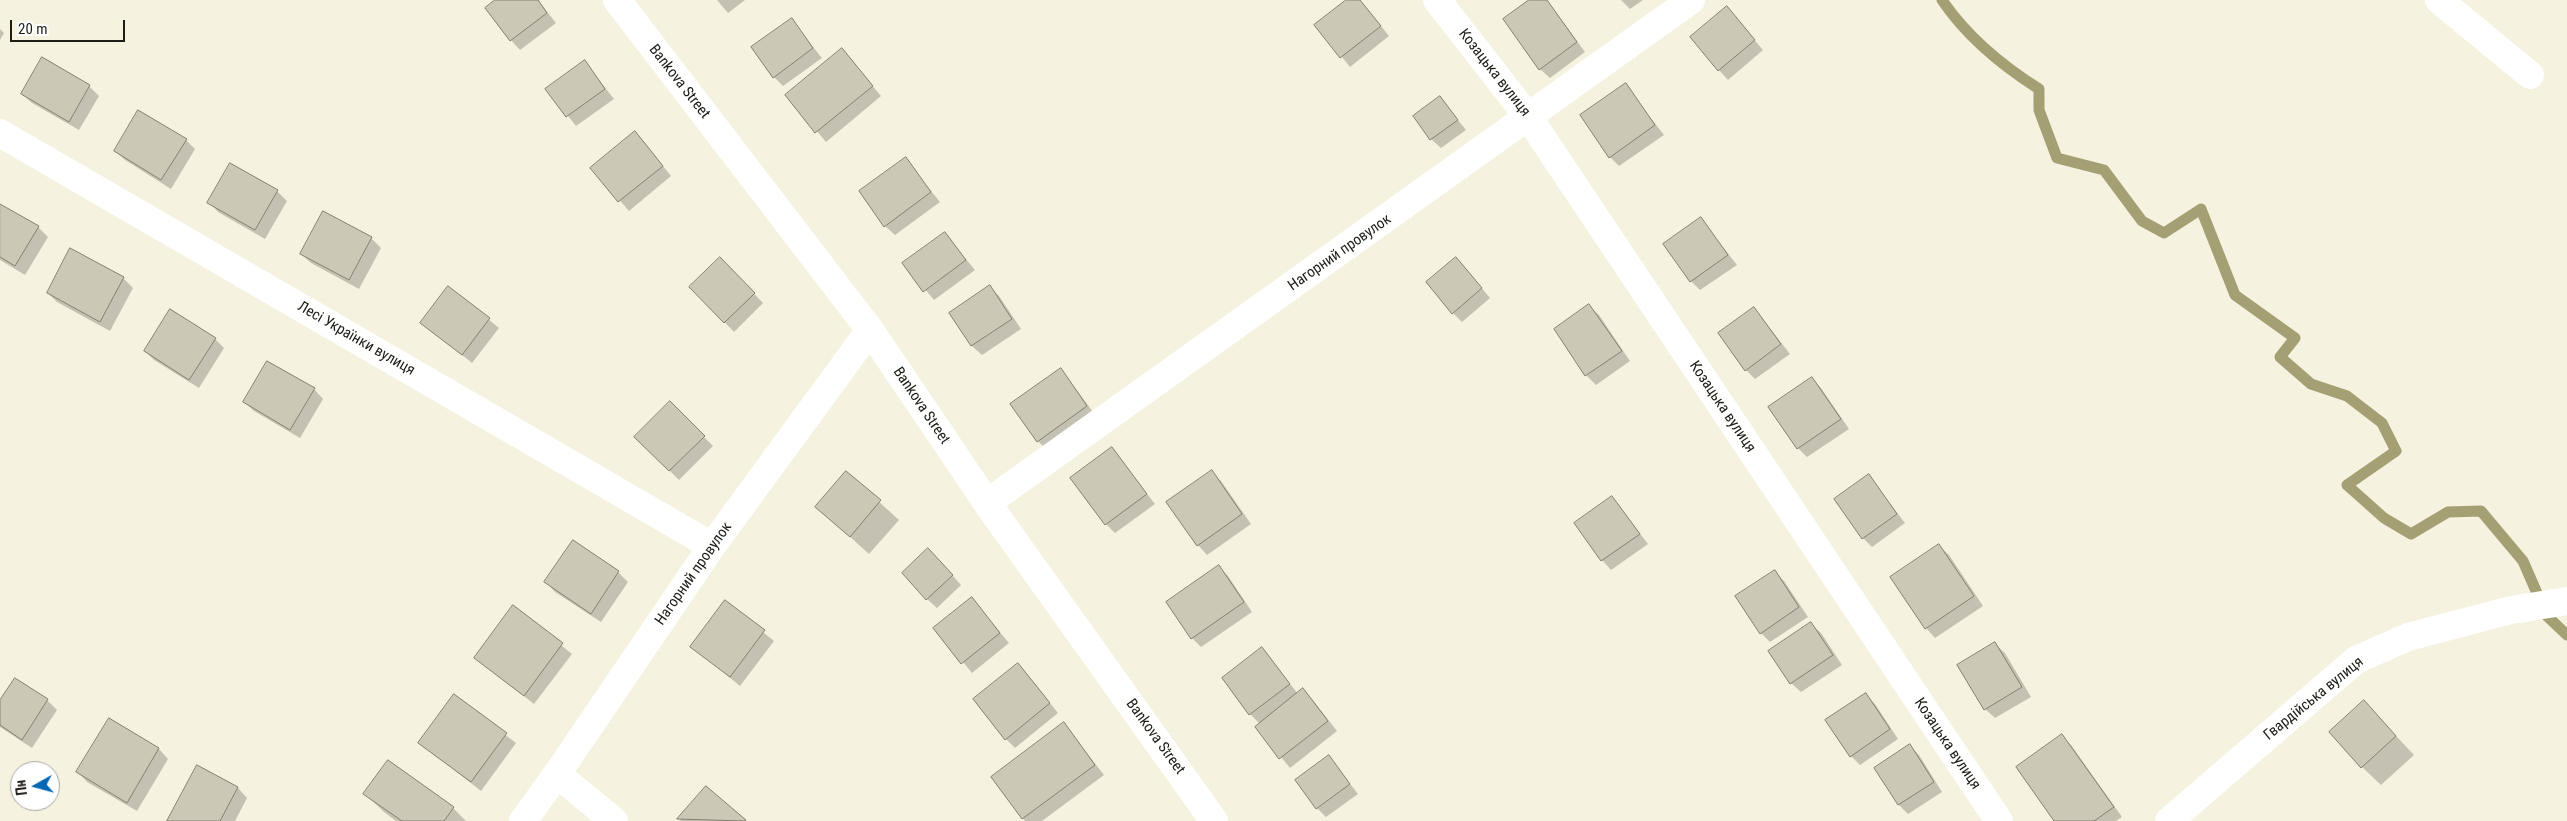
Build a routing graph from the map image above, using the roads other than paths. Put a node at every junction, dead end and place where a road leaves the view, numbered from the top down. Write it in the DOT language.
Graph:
graph roads {
  1 [pos="617,0"];
  2 [pos="1438,0"];
  3 [pos="1691,0"];
  4 [pos="2439,0"];
  5 [pos="2530,75"];
  6 [pos="1529,118"];
  7 [pos="0,133"];
  8 [pos="870,330"];
  9 [pos="987,503"];
  10 [pos="712,546"];
  11 [pos="2562,601"];
  12 [pos="557,774"];
  13 [pos="523,821"];
  14 [pos="614,821"];
  15 [pos="1214,821"];
  16 [pos="1999,821"];
  17 [pos="2169,821"];
  1 -- 8 [label="street, Bankova Street"];
  2 -- 6 [label="street, Козацька вулиця"];
  3 -- 6 [label="street, Нагорний провулок"];
  4 -- 5 [label="street"];
  6 -- 9 [label="street, Нагорний провулок"];
  6 -- 16 [label="street, Козацька вулиця"];
  7 -- 10 [label="street, Лесі Українки вулиця"];
  8 -- 9 [label="street, Bankova Street"];
  8 -- 10 [label="street, Нагорний провулок"];
  9 -- 15 [label="street, Bankova Street"];
  10 -- 12 [label="street, Нагорний провулок"];
  11 -- 17 [label="street, Гвардійська вулиця"];
  12 -- 13 [label="street, Нагорний провулок"];
  12 -- 14 [label="street"];
}
